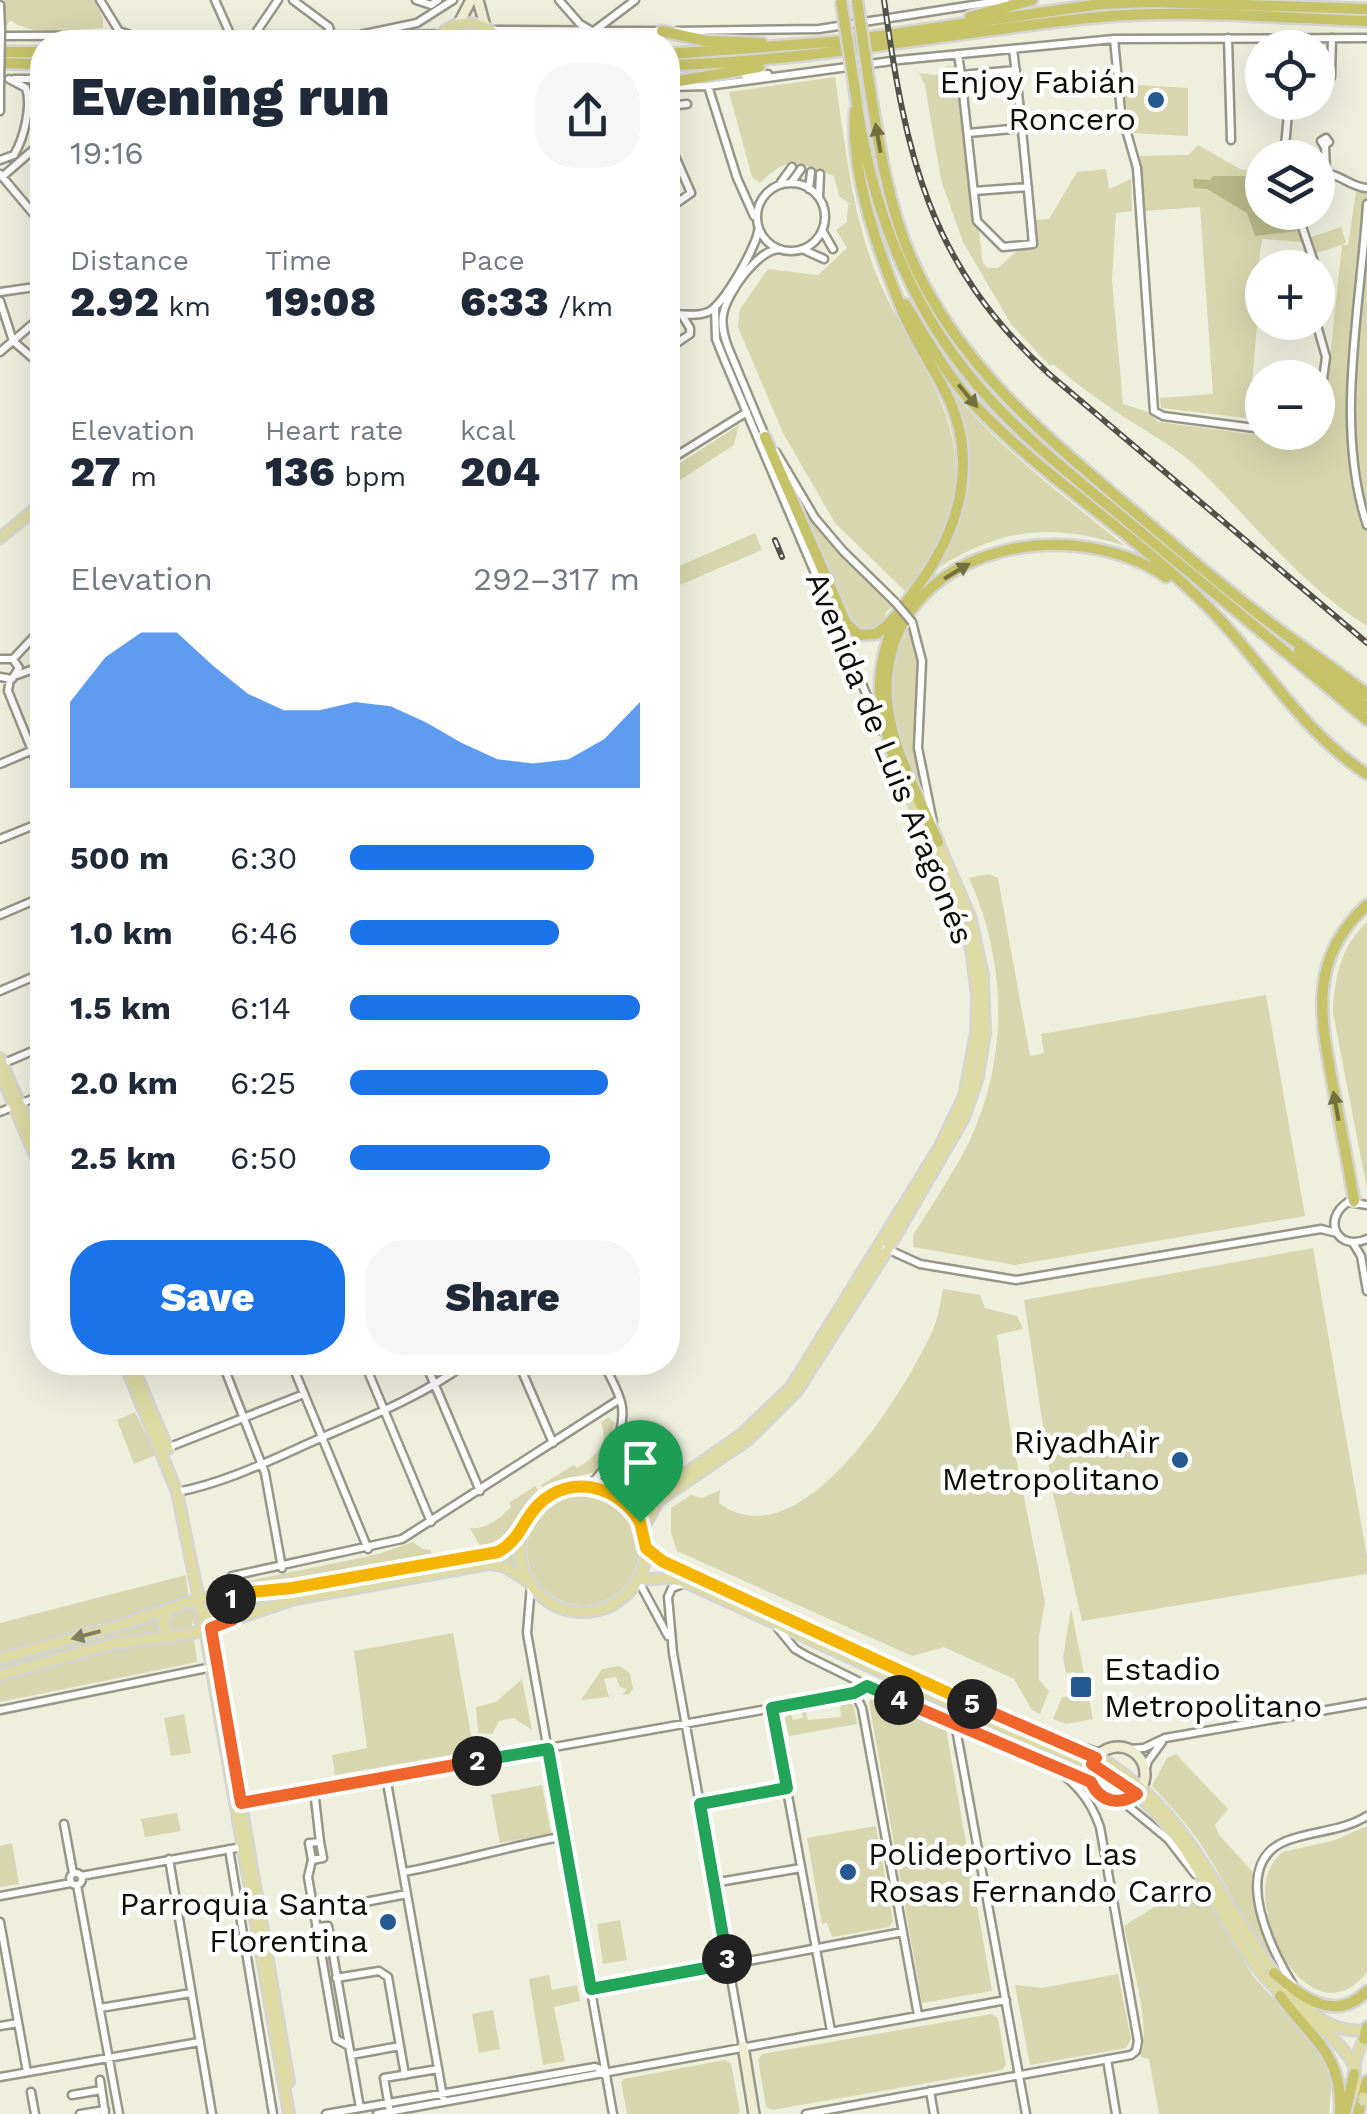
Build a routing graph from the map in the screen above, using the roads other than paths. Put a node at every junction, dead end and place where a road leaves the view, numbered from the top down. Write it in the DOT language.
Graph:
graph roads {
  1 [pos="100,0"];
  2 [pos="215,0"];
  3 [pos="278,0"];
  4 [pos="293,0"];
  5 [pos="416,0"];
  6 [pos="438,0"];
  7 [pos="453,0"];
  8 [pos="475,0"];
  9 [pos="559,0"];
  10 [pos="635,0"];
  11 [pos="841,0"];
  12 [pos="857,0"];
  13 [pos="1005,0"];
  14 [pos="1032,0"];
  15 [pos="0,5"];
  16 [pos="1367,9"];
  17 [pos="110,20"];
  18 [pos="459,23"];
  19 [pos="1367,24"];
  20 [pos="946,26"];
  21 [pos="488,28"];
  22 [pos="108,30"];
  23 [pos="117,30"];
  24 [pos="228,30"];
  25 [pos="258,30"];
  26 [pos="330,30"];
  27 [pos="387,30"];
  28 [pos="449,30"];
  29 [pos="490,30"];
  30 [pos="506,30"];
  31 [pos="590,30"];
  32 [pos="597,30"];
  33 [pos="680,31"];
  34 [pos="0,33"];
  35 [pos="30,35"];
  36 [pos="680,35"];
  37 [pos="1228,38"];
  38 [pos="1245,38"];
  39 [pos="1335,38"];
  40 [pos="1367,38"];
  41 [pos="1114,39"];
  42 [pos="772,48"];
  43 [pos="1013,49"];
  44 [pos="0,52"];
  45 [pos="30,52"];
  46 [pos="680,53"];
  47 [pos="958,54"];
  48 [pos="809,56"];
  49 [pos="0,63"];
  50 [pos="30,64"];
  51 [pos="680,64"];
  52 [pos="834,68"];
  53 [pos="1016,70"];
  54 [pos="745,75"];
  55 [pos="961,75"];
  56 [pos="30,78"];
  57 [pos="10,79"];
  58 [pos="680,79"];
  59 [pos="0,82"];
  60 [pos="680,82"];
  61 [pos="708,86"];
  62 [pos="855,95"];
  63 [pos="687,104"];
  64 [pos="680,105"];
  65 [pos="0,112"];
  66 [pos="1022,128"];
  67 [pos="968,133"];
  68 [pos="1230,140"];
  69 [pos="30,153"];
  70 [pos="0,160"];
  71 [pos="680,167"];
  72 [pos="792,167"];
  73 [pos="801,169"];
  74 [pos="811,172"];
  75 [pos="820,174"];
  76 [pos="1335,174"];
  77 [pos="1,175"];
  78 [pos="790,183"];
  79 [pos="776,186"];
  80 [pos="12,187"];
  81 [pos="1028,187"];
  82 [pos="809,188"];
  83 [pos="1367,188"];
  84 [pos="0,190"];
  85 [pos="742,190"];
  86 [pos="974,192"];
  87 [pos="765,194"];
  88 [pos="819,198"];
  89 [pos="680,200"];
  90 [pos="1367,204"];
  91 [pos="30,209"];
  92 [pos="758,224"];
  93 [pos="822,230"];
  94 [pos="833,248"];
  95 [pos="780,249"];
  96 [pos="800,249"];
  97 [pos="824,259"];
  98 [pos="894,287"];
  99 [pos="30,288"];
  100 [pos="0,292"];
  101 [pos="0,301"];
  102 [pos="715,308"];
  103 [pos="682,314"];
  104 [pos="30,326"];
  105 [pos="680,340"];
  106 [pos="13,341"];
  107 [pos="0,352"];
  108 [pos="30,356"];
  109 [pos="751,410"];
  110 [pos="1245,426"];
  111 [pos="765,436"];
  112 [pos="680,451"];
  113 [pos="30,516"];
  114 [pos="1367,525"];
  115 [pos="0,538"];
  116 [pos="1208,607"];
  117 [pos="1254,611"];
  118 [pos="896,616"];
  119 [pos="30,640"];
  120 [pos="12,659"];
  121 [pos="0,660"];
  122 [pos="30,670"];
  123 [pos="5,677"];
  124 [pos="1367,694"];
  125 [pos="1367,706"];
  126 [pos="1367,720"];
  127 [pos="30,746"];
  128 [pos="30,752"];
  129 [pos="893,755"];
  130 [pos="0,764"];
  131 [pos="1367,778"];
  132 [pos="30,827"];
  133 [pos="0,839"];
  134 [pos="938,842"];
  135 [pos="30,902"];
  136 [pos="1367,905"];
  137 [pos="0,915"];
  138 [pos="30,978"];
  139 [pos="0,990"];
  140 [pos="30,1052"];
  141 [pos="1,1065"];
  142 [pos="30,1100"];
  143 [pos="17,1105"];
  144 [pos="0,1112"];
  145 [pos="30,1126"];
  146 [pos="30,1136"];
  147 [pos="1354,1202"];
  148 [pos="1367,1205"];
  149 [pos="1334,1220"];
  150 [pos="1321,1229"];
  151 [pos="1336,1232"];
  152 [pos="1366,1240"];
  153 [pos="1353,1243"];
  154 [pos="884,1247"];
  155 [pos="1361,1256"];
  156 [pos="1367,1291"];
  157 [pos="133,1375"];
  158 [pos="134,1375"];
  159 [pos="227,1375"];
  160 [pos="296,1375"];
  161 [pos="369,1375"];
  162 [pos="430,1375"];
  163 [pos="450,1375"];
  164 [pos="524,1375"];
  165 [pos="609,1375"];
  166 [pos="435,1386"];
  167 [pos="304,1394"];
  168 [pos="620,1399"];
  169 [pos="608,1408"];
  170 [pos="384,1411"];
  171 [pos="246,1420"];
  172 [pos="622,1421"];
  173 [pos="322,1437"];
  174 [pos="553,1443"];
  175 [pos="167,1448"];
  176 [pos="609,1459"];
  177 [pos="260,1465"];
  178 [pos="588,1486"];
  179 [pos="180,1491"];
  180 [pos="480,1491"];
  181 [pos="619,1497"];
  182 [pos="432,1522"];
  183 [pos="525,1525"];
  184 [pos="643,1529"];
  185 [pos="368,1548"];
  186 [pos="646,1548"];
  187 [pos="282,1568"];
  188 [pos="638,1580"];
  189 [pos="530,1583"];
  190 [pos="686,1583"];
  191 [pos="228,1597"];
  192 [pos="200,1599"];
  193 [pos="170,1608"];
  194 [pos="773,1622"];
  195 [pos="226,1624"];
  196 [pos="208,1629"];
  197 [pos="173,1638"];
  198 [pos="672,1646"];
  199 [pos="0,1659"];
  200 [pos="214,1667"];
  201 [pos="0,1675"];
  202 [pos="856,1678"];
  203 [pos="867,1686"];
  204 [pos="854,1693"];
  205 [pos="1367,1703"];
  206 [pos="772,1708"];
  207 [pos="0,1710"];
  208 [pos="684,1724"];
  209 [pos="955,1724"];
  210 [pos="986,1737"];
  211 [pos="1165,1738"];
  212 [pos="548,1749"];
  213 [pos="962,1749"];
  214 [pos="1129,1750"];
  215 [pos="1096,1758"];
  216 [pos="1049,1764"];
  217 [pos="1145,1771"];
  218 [pos="386,1777"];
  219 [pos="1091,1782"];
  220 [pos="787,1788"];
  221 [pos="314,1790"];
  222 [pos="1139,1791"];
  223 [pos="1122,1801"];
  224 [pos="238,1804"];
  225 [pos="700,1804"];
  226 [pos="1367,1816"];
  227 [pos="64,1824"];
  228 [pos="565,1836"];
  229 [pos="242,1846"];
  230 [pos="229,1849"];
  231 [pos="168,1859"];
  232 [pos="801,1868"];
  233 [pos="404,1872"];
  234 [pos="77,1874"];
  235 [pos="713,1883"];
  236 [pos="74,1884"];
  237 [pos="408,1894"];
  238 [pos="0,1896"];
  239 [pos="366,1902"];
  240 [pos="0,1922"];
  241 [pos="316,1927"];
  242 [pos="903,1932"];
  243 [pos="1241,1944"];
  244 [pos="816,1948"];
  245 [pos="743,1962"];
  246 [pos="728,1964"];
  247 [pos="1274,1973"];
  248 [pos="337,1978"];
  249 [pos="326,1980"];
  250 [pos="591,1989"];
  251 [pos="1367,1992"];
  252 [pos="191,1993"];
  253 [pos="1297,1993"];
  254 [pos="1280,1996"];
  255 [pos="1006,2000"];
  256 [pos="100,2008"];
  257 [pos="918,2016"];
  258 [pos="18,2023"];
  259 [pos="0,2026"];
  260 [pos="831,2030"];
  261 [pos="1366,2031"];
  262 [pos="279,2038"];
  263 [pos="262,2040"];
  264 [pos="200,2042"];
  265 [pos="349,2046"];
  266 [pos="400,2046"];
  267 [pos="742,2046"];
  268 [pos="350,2055"];
  269 [pos="109,2058"];
  270 [pos="1107,2059"];
  271 [pos="438,2069"];
  272 [pos="605,2070"];
  273 [pos="1354,2070"];
  274 [pos="27,2072"];
  275 [pos="1019,2074"];
  276 [pos="404,2075"];
  277 [pos="0,2078"];
  278 [pos="100,2080"];
  279 [pos="1367,2081"];
  280 [pos="102,2090"];
  281 [pos="31,2092"];
  282 [pos="930,2092"];
  283 [pos="72,2095"];
  284 [pos="443,2098"];
  285 [pos="1365,2099"];
  286 [pos="419,2106"];
  287 [pos="360,2108"];
  288 [pos="386,2111"];
  289 [pos="844,2111"];
  290 [pos="105,2112"];
  291 [pos="35,2114"];
  292 [pos="80,2114"];
  293 [pos="120,2114"];
  294 [pos="212,2114"];
  295 [pos="273,2114"];
  296 [pos="292,2114"];
  297 [pos="326,2114"];
  298 [pos="613,2114"];
  299 [pos="754,2114"];
  300 [pos="806,2114"];
  301 [pos="934,2114"];
  302 [pos="1026,2114"];
  303 [pos="1116,2114"];
  304 [pos="1342,2114"];
  305 [pos="1358,2114"];
  1 -- 17 [label="street"];
  2 -- 24 [label="street"];
  3 -- 25 [label="street"];
  4 -- 26 [label="street"];
  5 -- 6 [label="street"];
  7 -- 27 [label="street"];
  8 -- 18 [label="street"];
  8 -- 21 [label="street"];
  9 -- 31 [label="street"];
  10 -- 32 [label="street"];
  11 -- 62 [label="highway, bridge"];
  117 -- 12 [label="highway, one-way, bridge"];
  13 -- 33 [label="street"];
  14 -- 20 [label="highway"];
  15 -- 34 [label="street"];
  16 -- 20 [label="highway"];
  17 -- 22 [label="street"];
  17 -- 23 [label="street"];
  18 -- 21 [label="main road"];
  18 -- 28 [label="main road"];
  19 -- 48 [label="highway"];
  20 -- 42 [label="highway"];
  21 -- 29 [label="main road"];
  21 -- 30 [label="street"];
  34 -- 35 [label="street"];
  34 -- 59 [label="street, bridge"];
  36 -- 42 [label="highway"];
  37 -- 38 [label="street"];
  37 -- 41 [label="street"];
  37 -- 68 [label="street"];
  39 -- 40 [label="street"];
  41 -- 43 [label="street"];
  41 -- 110 [label="street"];
  42 -- 46 [label="highway"];
  43 -- 47 [label="street"];
  43 -- 53 [label="street"];
  44 -- 45 [label="highway"];
  47 -- 52 [label="street"];
  47 -- 55 [label="street"];
  48 -- 51 [label="highway"];
  48 -- 58 [label="highway"];
  49 -- 50 [label="highway"];
  52 -- 54 [label="street"];
  52 -- 61 [label="street"];
  53 -- 55 [label="street"];
  53 -- 66 [label="street"];
  55 -- 67 [label="street"];
  56 -- 57 [label="street"];
  57 -- 59 [label="street"];
  57 -- 70 [label="street"];
  59 -- 65 [label="street"];
  60 -- 61 [label="street"];
  61 -- 85 [label="street"];
  62 -- 98 [label="highway"];
  62 -- 126 [label="highway"];
  63 -- 64 [label="street"];
  66 -- 67 [label="street"];
  66 -- 81 [label="street"];
  67 -- 86 [label="street"];
  69 -- 77 [label="street"];
  71 -- 89 [label="street"];
  72 -- 79 [label="street"];
  73 -- 78 [label="street"];
  74 -- 82 [label="street"];
  75 -- 88 [label="street"];
  76 -- 83 [label="street"];
  77 -- 80 [label="street"];
  78 -- 79 [label="street"];
  78 -- 82 [label="street"];
  79 -- 87 [label="street"];
  80 -- 84 [label="street"];
  80 -- 91 [label="street"];
  81 -- 86 [label="street"];
  81 -- 86 [label="street"];
  82 -- 88 [label="street"];
  85 -- 87 [label="street"];
  85 -- 92 [label="street"];
  87 -- 92 [label="street"];
  88 -- 93 [label="street"];
  90 -- 114 [label="street"];
  92 -- 95 [label="street"];
  92 -- 102 [label="street"];
  93 -- 94 [label="street"];
  93 -- 96 [label="street"];
  95 -- 96 [label="street"];
  95 -- 109 [label="street, Avenida de Luis Aragonés"];
  96 -- 97 [label="street"];
  98 -- 116 [label="highway, one-way"];
  98 -- 118 [label="highway"];
  99 -- 100 [label="street"];
  101 -- 106 [label="street"];
  102 -- 103 [label="street"];
  102 -- 109 [label="street, Avenida de Luis Aragonés"];
  103 -- 105 [label="street"];
  104 -- 106 [label="street"];
  106 -- 107 [label="street"];
  106 -- 108 [label="street"];
  109 -- 111 [label="street, Avenida de Luis Aragonés"];
  109 -- 112 [label="street"];
  109 -- 129 [label="street, Avenida de Luis Aragonés"];
  111 -- 118 [label="highway"];
  111 -- 134 [label="street, Avenida de Luis Aragonés, bridge"];
  113 -- 115 [label="main road"];
  116 -- 131 [label="highway"];
  134 -- 116 [label="highway, one-way"];
  117 -- 124 [label="highway"];
  117 -- 125 [label="highway"];
  118 -- 129 [label="highway"];
  119 -- 120 [label="street"];
  120 -- 121 [label="street"];
  120 -- 123 [label="street"];
  122 -- 123 [label="street"];
  123 -- 127 [label="street"];
  128 -- 130 [label="street"];
  129 -- 154 [label="main road, Avenida de Luis Aragonés"];
  132 -- 133 [label="street"];
  134 -- 154 [label="main road, Avenida de Luis Aragonés"];
  135 -- 137 [label="street"];
  147 -- 136 [label="highway, one-way"];
  138 -- 139 [label="street"];
  140 -- 141 [label="street"];
  141 -- 143 [label="main road"];
  142 -- 143 [label="street"];
  143 -- 144 [label="street"];
  143 -- 145 [label="main road"];
  143 -- 146 [label="main road"];
  147 -- 148 [label="street"];
  147 -- 149 [label="street"];
  149 -- 150 [label="street"];
  149 -- 151 [label="street"];
  150 -- 151 [label="street"];
  150 -- 154 [label="street"];
  151 -- 153 [label="street"];
  152 -- 153 [label="street"];
  152 -- 155 [label="street"];
  153 -- 155 [label="street"];
  154 -- 181 [label="main road, Avenida de Luis Aragonés"];
  154 -- 184 [label="main road, Avenida de Luis Aragonés"];
  155 -- 156 [label="street"];
  157 -- 179 [label="main road"];
  158 -- 175 [label="main road"];
  159 -- 171 [label="street"];
  160 -- 167 [label="street"];
  161 -- 170 [label="street"];
  162 -- 166 [label="street"];
  163 -- 166 [label="street"];
  164 -- 174 [label="street"];
  165 -- 168 [label="street"];
  166 -- 170 [label="street"];
  166 -- 180 [label="street"];
  167 -- 171 [label="street"];
  167 -- 173 [label="street"];
  168 -- 169 [label="street"];
  168 -- 172 [label="street"];
  169 -- 172 [label="street"];
  169 -- 174 [label="street"];
  170 -- 173 [label="street"];
  170 -- 182 [label="street"];
  171 -- 175 [label="street"];
  171 -- 177 [label="street"];
  172 -- 176 [label="street"];
  173 -- 177 [label="street"];
  173 -- 185 [label="street"];
  174 -- 180 [label="street"];
  175 -- 179 [label="main road"];
  176 -- 178 [label="street"];
  176 -- 181 [label="street"];
  177 -- 179 [label="street"];
  177 -- 187 [label="street"];
  178 -- 181 [label="main road"];
  178 -- 183 [label="main road"];
  179 -- 192 [label="main road"];
  180 -- 182 [label="street"];
  181 -- 184 [label="main road"];
  182 -- 185 [label="street"];
  183 -- 189 [label="main road"];
  183 -- 191 [label="main road"];
  184 -- 186 [label="main road"];
  185 -- 187 [label="street"];
  186 -- 188 [label="main road"];
  186 -- 215 [label="main road"];
  187 -- 191 [label="street"];
  188 -- 189 [label="main road"];
  188 -- 190 [label="main road"];
  188 -- 198 [label="street"];
  189 -- 195 [label="main road"];
  189 -- 212 [label="street"];
  190 -- 194 [label="main road"];
  190 -- 198 [label="street"];
  191 -- 192 [label="main road"];
  191 -- 195 [label="main road"];
  192 -- 193 [label="main road"];
  192 -- 196 [label="main road"];
  193 -- 197 [label="main road"];
  193 -- 199 [label="main road, one-way"];
  194 -- 202 [label="street"];
  194 -- 215 [label="main road"];
  195 -- 196 [label="main road"];
  196 -- 197 [label="main road"];
  196 -- 200 [label="main road"];
  197 -- 201 [label="main road"];
  198 -- 208 [label="street"];
  200 -- 207 [label="street"];
  200 -- 224 [label="main road"];
  202 -- 203 [label="street"];
  202 -- 204 [label="street"];
  203 -- 204 [label="street"];
  203 -- 209 [label="street"];
  204 -- 206 [label="street"];
  204 -- 242 [label="street"];
  205 -- 211 [label="street"];
  206 -- 208 [label="street"];
  206 -- 220 [label="street"];
  208 -- 212 [label="street"];
  208 -- 225 [label="street"];
  209 -- 210 [label="street"];
  209 -- 213 [label="street"];
  210 -- 213 [label="street"];
  210 -- 216 [label="street"];
  211 -- 214 [label="street"];
  211 -- 217 [label="street"];
  212 -- 218 [label="street"];
  212 -- 228 [label="street"];
  213 -- 255 [label="street"];
  214 -- 215 [label="street"];
  214 -- 217 [label="street"];
  215 -- 219 [label="street"];
  215 -- 222 [label="main road"];
  216 -- 219 [label="street"];
  216 -- 270 [label="street"];
  217 -- 222 [label="street"];
  218 -- 221 [label="street"];
  218 -- 233 [label="street"];
  219 -- 223 [label="street"];
  220 -- 225 [label="street"];
  220 -- 232 [label="street"];
  221 -- 224 [label="street"];
  221 -- 241 [label="street"];
  222 -- 223 [label="street"];
  222 -- 243 [label="main road"];
  222 -- 247 [label="main road"];
  223 -- 243 [label="street"];
  224 -- 229 [label="main road"];
  224 -- 262 [label="main road"];
  225 -- 235 [label="street"];
  226 -- 253 [label="street"];
  227 -- 234 [label="street"];
  228 -- 233 [label="street"];
  228 -- 250 [label="street"];
  229 -- 230 [label="street"];
  229 -- 262 [label="main road"];
  230 -- 231 [label="street"];
  230 -- 263 [label="street"];
  231 -- 234 [label="street"];
  231 -- 252 [label="street"];
  232 -- 235 [label="street"];
  232 -- 244 [label="street"];
  233 -- 237 [label="street"];
  234 -- 236 [label="street"];
  235 -- 246 [label="street"];
  236 -- 238 [label="street"];
  236 -- 256 [label="street"];
  237 -- 239 [label="street"];
  237 -- 271 [label="street"];
  240 -- 258 [label="street"];
  241 -- 248 [label="street"];
  241 -- 249 [label="street"];
  242 -- 244 [label="street"];
  242 -- 257 [label="street"];
  243 -- 254 [label="main road"];
  244 -- 245 [label="street"];
  244 -- 260 [label="street"];
  246 -- 250 [label="street"];
  246 -- 267 [label="street"];
  247 -- 253 [label="highway"];
  247 -- 261 [label="main road"];
  248 -- 249 [label="street"];
  248 -- 265 [label="street"];
  248 -- 266 [label="street"];
  249 -- 265 [label="street"];
  250 -- 272 [label="street"];
  251 -- 253 [label="highway"];
  252 -- 256 [label="street"];
  252 -- 264 [label="street"];
  254 -- 273 [label="main road"];
  254 -- 304 [label="highway"];
  255 -- 257 [label="street"];
  255 -- 275 [label="street"];
  256 -- 269 [label="street"];
  257 -- 260 [label="street"];
  258 -- 259 [label="street"];
  258 -- 274 [label="street"];
  260 -- 267 [label="street"];
  261 -- 273 [label="main road"];
  262 -- 263 [label="street"];
  262 -- 296 [label="main road"];
  263 -- 295 [label="street"];
  264 -- 269 [label="street"];
  264 -- 294 [label="street"];
  265 -- 268 [label="street"];
  266 -- 268 [label="street"];
  266 -- 276 [label="street"];
  267 -- 272 [label="street"];
  267 -- 299 [label="street"];
  268 -- 287 [label="street"];
  269 -- 274 [label="street"];
  269 -- 293 [label="street"];
  270 -- 275 [label="street"];
  270 -- 303 [label="street"];
  271 -- 276 [label="street"];
  271 -- 284 [label="street"];
  272 -- 284 [label="street"];
  272 -- 298 [label="street"];
  273 -- 285 [label="main road"];
  273 -- 304 [label="highway"];
  274 -- 277 [label="street"];
  275 -- 282 [label="street"];
  275 -- 302 [label="street"];
  276 -- 288 [label="street"];
  278 -- 280 [label="street"];
  279 -- 305 [label="highway"];
  280 -- 283 [label="street"];
  280 -- 290 [label="street"];
  281 -- 291 [label="street"];
  282 -- 289 [label="street"];
  282 -- 301 [label="street"];
  284 -- 286 [label="street"];
  286 -- 288 [label="street"];
  287 -- 288 [label="street"];
  287 -- 297 [label="street"];
  289 -- 300 [label="street"];
  290 -- 292 [label="street"];
}
